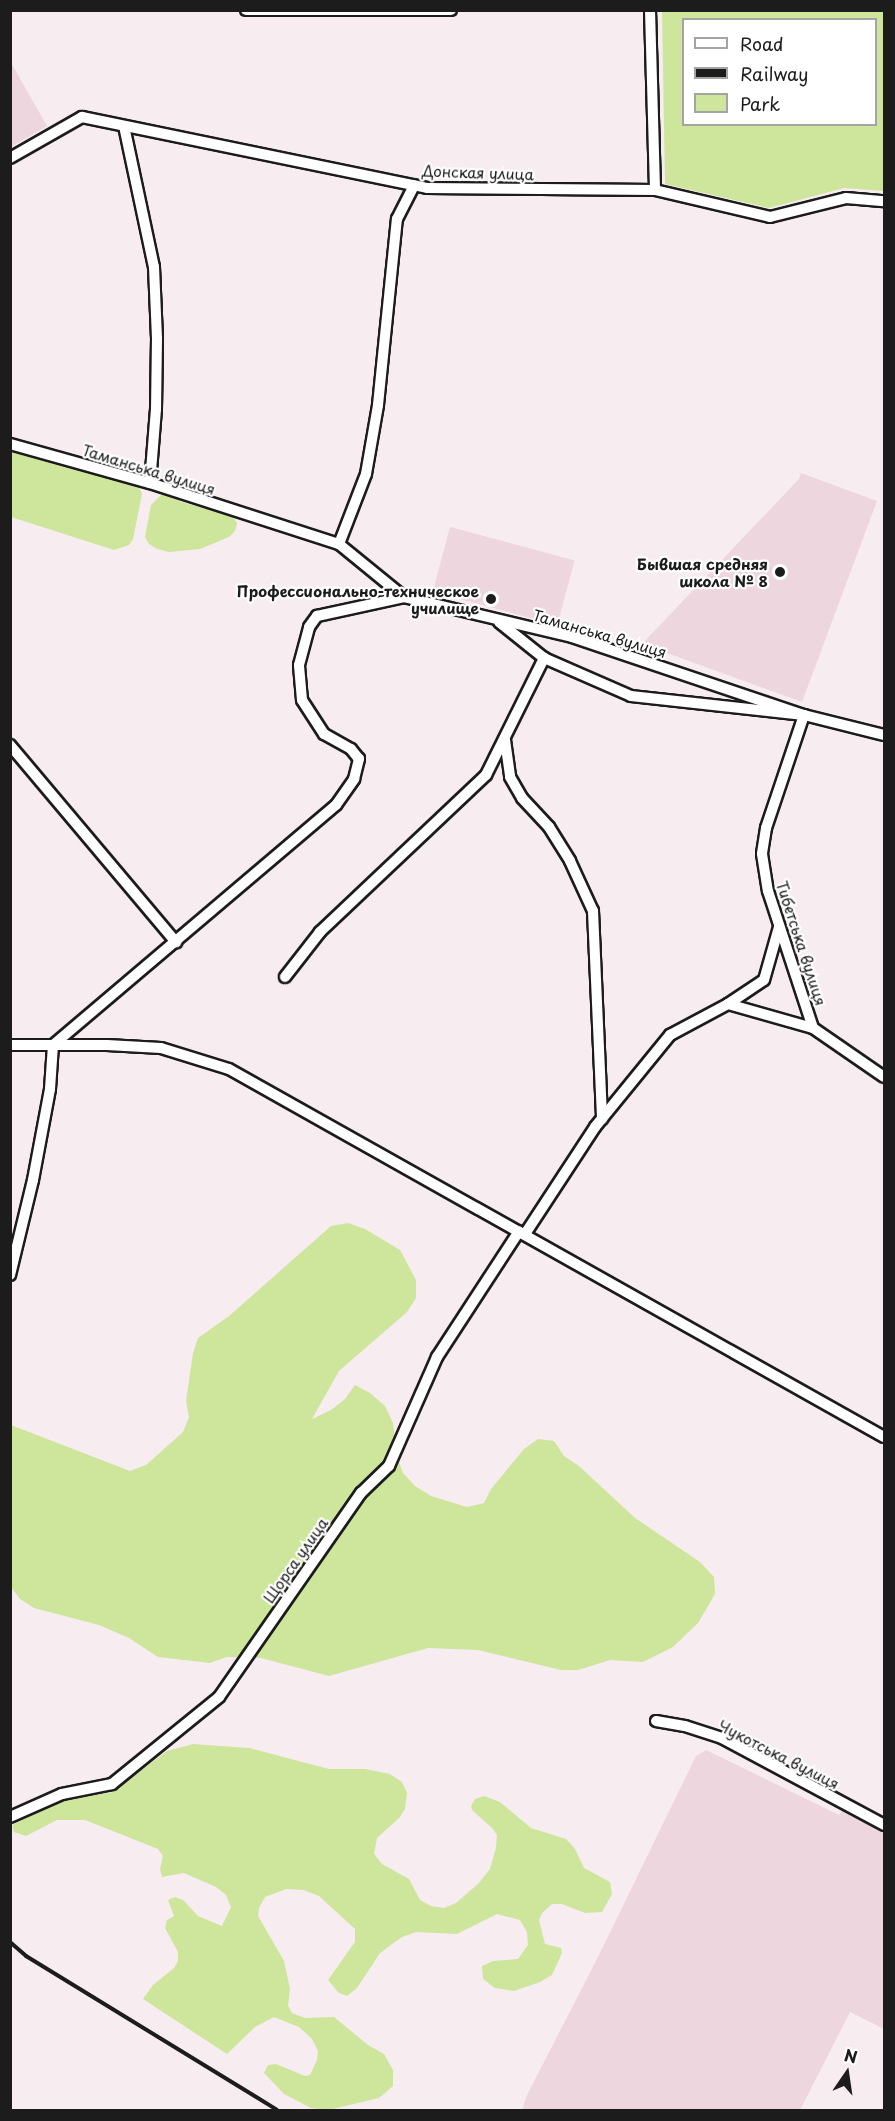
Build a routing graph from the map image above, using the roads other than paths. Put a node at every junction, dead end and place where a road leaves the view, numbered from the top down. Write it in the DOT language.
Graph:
graph roads {
  1 [pos="246,10"];
  2 [pos="451,10"];
  3 [pos="650,10"];
  4 [pos="124,126"];
  5 [pos="10,158"];
  6 [pos="414,185"];
  7 [pos="655,190"];
  8 [pos="885,201"];
  9 [pos="10,444"];
  10 [pos="150,483"];
  11 [pos="339,544"];
  12 [pos="404,597"];
  13 [pos="496,620"];
  14 [pos="544,658"];
  15 [pos="804,715"];
  16 [pos="885,735"];
  17 [pos="505,740"];
  18 [pos="10,746"];
  19 [pos="779,927"];
  20 [pos="176,942"];
  21 [pos="285,977"];
  22 [pos="728,1004"];
  23 [pos="813,1028"];
  24 [pos="10,1045"];
  25 [pos="53,1045"];
  26 [pos="885,1077"];
  27 [pos="602,1119"];
  28 [pos="522,1232"];
  29 [pos="10,1275"];
  30 [pos="885,1437"];
  31 [pos="656,1721"];
  32 [pos="10,1817"];
  33 [pos="885,1825"];
  1 -- 2 [label="street"];
  3 -- 7 [label="street"];
  4 -- 5 [label="street, Донская улица"];
  4 -- 6 [label="street, Донская улица"];
  4 -- 10 [label="street"];
  6 -- 7 [label="street, Донская улица"];
  6 -- 11 [label="street"];
  7 -- 8 [label="street, Донская улица"];
  9 -- 10 [label="street, Таманська вулиця"];
  10 -- 11 [label="street, Таманська вулиця"];
  11 -- 12 [label="street, Таманська вулиця"];
  12 -- 13 [label="street, Таманська вулиця"];
  12 -- 20 [label="street"];
  13 -- 14 [label="street"];
  13 -- 15 [label="street, Таманська вулиця"];
  14 -- 15 [label="street"];
  14 -- 17 [label="street"];
  15 -- 16 [label="street, Таманська вулиця"];
  15 -- 19 [label="street, Тибетська вулиця"];
  17 -- 21 [label="street"];
  17 -- 27 [label="street"];
  18 -- 20 [label="street"];
  19 -- 22 [label="street, Щорса улица"];
  19 -- 23 [label="street, Тибетська вулиця"];
  20 -- 25 [label="street"];
  22 -- 23 [label="street"];
  22 -- 27 [label="street, Щорса улица"];
  23 -- 26 [label="street, Тибетська вулиця"];
  24 -- 25 [label="street"];
  25 -- 28 [label="street"];
  25 -- 29 [label="street"];
  27 -- 28 [label="street, Щорса улица"];
  28 -- 30 [label="street"];
  28 -- 32 [label="street, Щорса улица"];
  31 -- 33 [label="street, Чукотська вулиця"];
}
